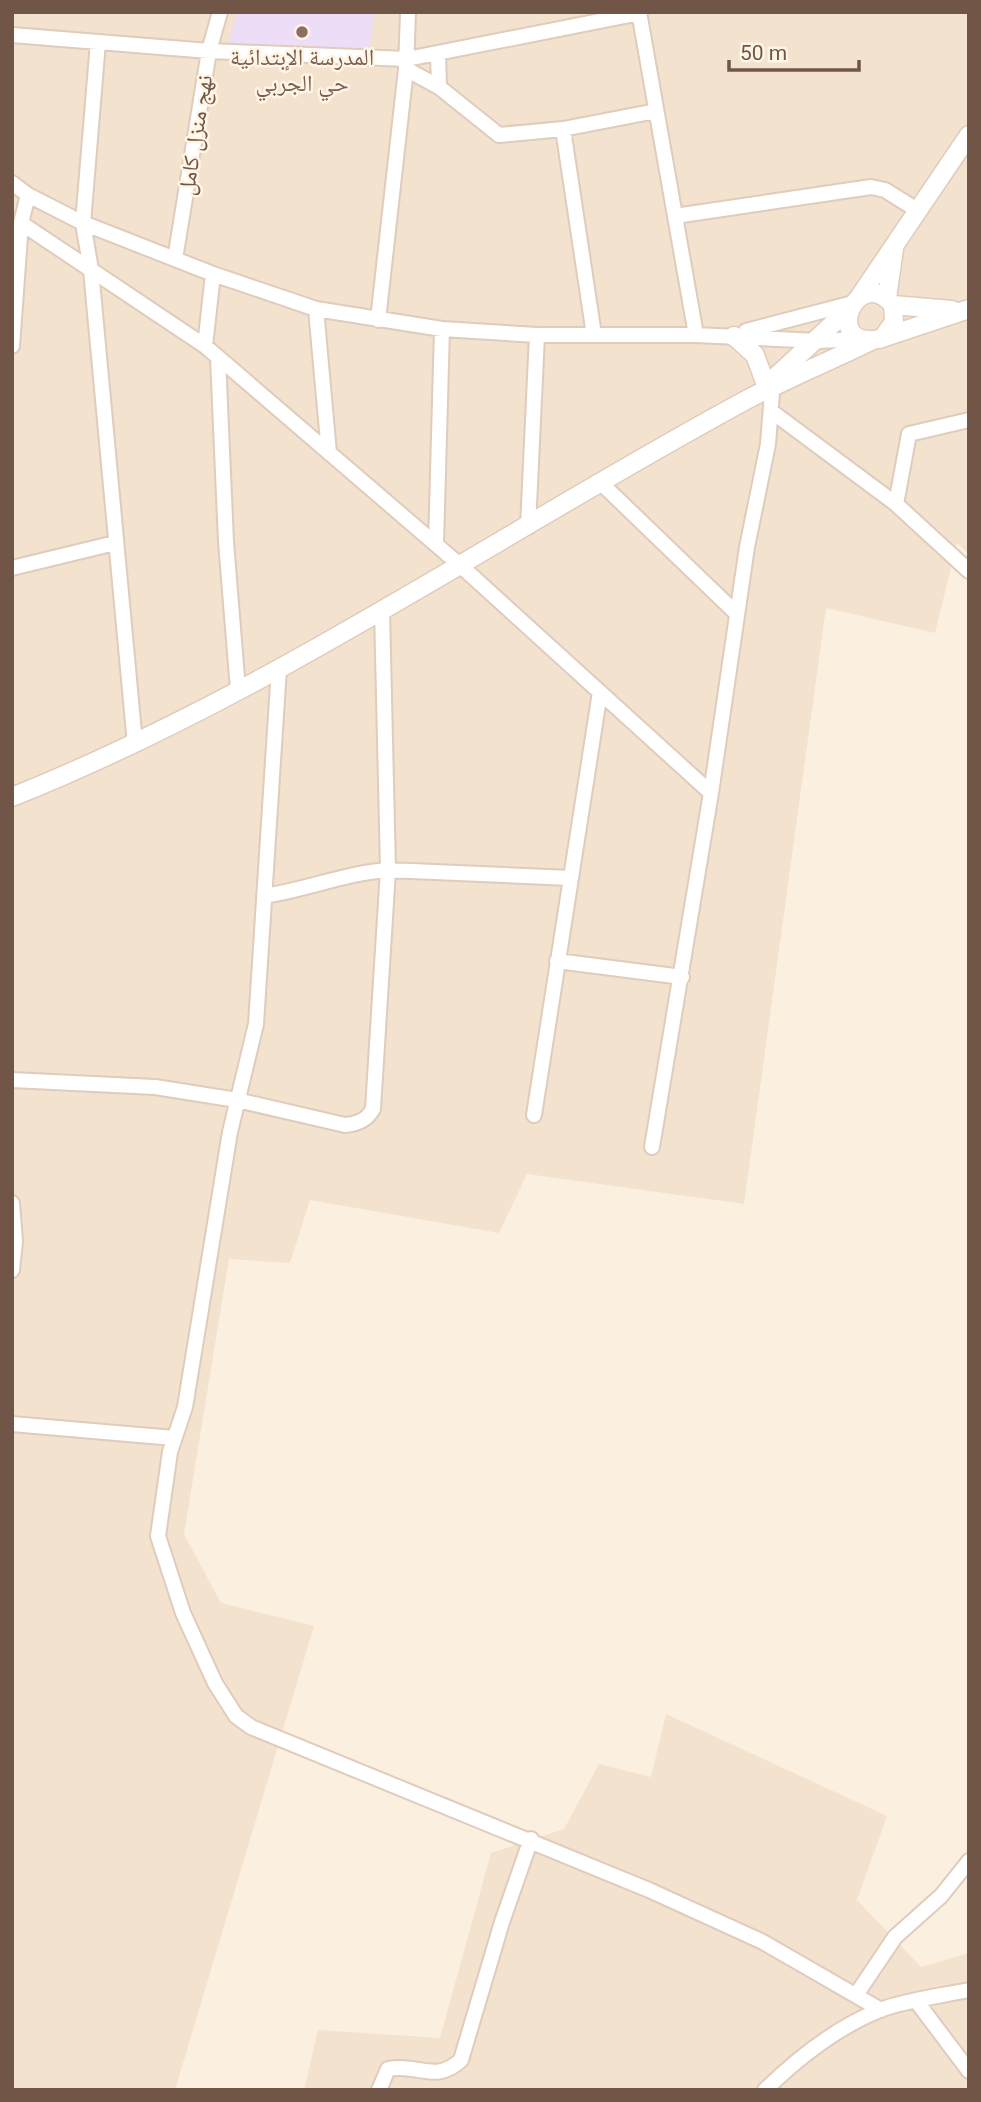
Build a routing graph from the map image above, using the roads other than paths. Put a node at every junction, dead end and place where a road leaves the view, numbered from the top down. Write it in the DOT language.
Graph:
graph roads {
  1 [pos="220,12"];
  2 [pos="408,12"];
  3 [pos="640,13"];
  4 [pos="12,35"];
  5 [pos="98,42"];
  6 [pos="209,51"];
  7 [pos="438,53"];
  8 [pos="407,64"];
  9 [pos="439,87"];
  10 [pos="656,111"];
  11 [pos="563,128"];
  12 [pos="969,135"];
  13 [pos="12,183"];
  14 [pos="28,195"];
  15 [pos="917,210"];
  16 [pos="675,216"];
  17 [pos="21,223"];
  18 [pos="83,223"];
  19 [pos="896,241"];
  20 [pos="175,259"];
  21 [pos="91,270"];
  22 [pos="213,275"];
  23 [pos="890,301"];
  24 [pos="853,303"];
  25 [pos="14,304"];
  26 [pos="316,309"];
  27 [pos="964,310"];
  28 [pos="377,320"];
  29 [pos="442,329"];
  30 [pos="537,335"];
  31 [pos="594,335"];
  32 [pos="696,335"];
  33 [pos="729,336"];
  34 [pos="873,339"];
  35 [pos="818,341"];
  36 [pos="12,346"];
  37 [pos="205,346"];
  38 [pos="218,358"];
  39 [pos="771,384"];
  40 [pos="771,411"];
  41 [pos="969,420"];
  42 [pos="329,453"];
  43 [pos="602,484"];
  44 [pos="896,504"];
  45 [pos="528,527"];
  46 [pos="116,543"];
  47 [pos="436,544"];
  48 [pos="461,566"];
  49 [pos="12,568"];
  50 [pos="969,571"];
  51 [pos="382,610"];
  52 [pos="737,614"];
  53 [pos="279,668"];
  54 [pos="238,690"];
  55 [pos="600,692"];
  56 [pos="135,744"];
  57 [pos="711,793"];
  58 [pos="12,797"];
  59 [pos="388,870"];
  60 [pos="570,878"];
  61 [pos="264,896"];
  62 [pos="557,961"];
  63 [pos="682,977"];
  64 [pos="12,1080"];
  65 [pos="237,1100"];
  66 [pos="534,1115"];
  67 [pos="652,1147"];
  68 [pos="12,1203"];
  69 [pos="12,1270"];
  70 [pos="12,1424"];
  71 [pos="174,1438"];
  72 [pos="531,1839"];
  73 [pos="969,1861"];
  74 [pos="969,1990"];
  75 [pos="856,1995"];
  76 [pos="917,2002"];
  77 [pos="881,2010"];
  78 [pos="969,2071"];
  79 [pos="379,2090"];
  80 [pos="765,2090"];
  1 -- 6 [label="street, نهج منزل كامل"];
  2 -- 8 [label="street"];
  3 -- 7 [label="street"];
  3 -- 10 [label="street"];
  4 -- 5 [label="street"];
  5 -- 6 [label="street"];
  5 -- 18 [label="street"];
  6 -- 8 [label="street"];
  6 -- 20 [label="street, نهج منزل كامل"];
  7 -- 8 [label="street"];
  7 -- 9 [label="street"];
  8 -- 9 [label="street"];
  8 -- 28 [label="street"];
  9 -- 11 [label="street"];
  10 -- 11 [label="street"];
  10 -- 16 [label="street"];
  11 -- 31 [label="street"];
  12 -- 15 [label="street"];
  13 -- 14 [label="street"];
  14 -- 17 [label="street"];
  14 -- 18 [label="street"];
  15 -- 16 [label="street"];
  15 -- 19 [label="street"];
  16 -- 32 [label="street"];
  17 -- 21 [label="street"];
  17 -- 25 [label="street"];
  18 -- 20 [label="street"];
  18 -- 21 [label="street"];
  19 -- 23 [label="street"];
  19 -- 24 [label="street"];
  20 -- 22 [label="street"];
  21 -- 37 [label="street"];
  21 -- 46 [label="street"];
  22 -- 26 [label="street"];
  22 -- 37 [label="street"];
  23 -- 24 [label="street"];
  23 -- 27 [label="street"];
  23 -- 34 [label="street"];
  24 -- 33 [label="street"];
  24 -- 34 [label="street"];
  24 -- 35 [label="street"];
  25 -- 36 [label="street"];
  26 -- 28 [label="street"];
  26 -- 42 [label="street"];
  27 -- 34 [label="street"];
  28 -- 29 [label="street"];
  29 -- 30 [label="street"];
  29 -- 47 [label="street"];
  30 -- 31 [label="street"];
  30 -- 45 [label="street"];
  31 -- 32 [label="street"];
  32 -- 33 [label="street"];
  33 -- 35 [label="street"];
  33 -- 39 [label="street"];
  34 -- 35 [label="street"];
  34 -- 39 [label="street"];
  35 -- 39 [label="street"];
  37 -- 38 [label="street"];
  38 -- 42 [label="street"];
  38 -- 54 [label="street"];
  39 -- 40 [label="street"];
  39 -- 43 [label="street"];
  40 -- 44 [label="street"];
  40 -- 52 [label="street"];
  41 -- 44 [label="street"];
  42 -- 47 [label="street"];
  43 -- 45 [label="street"];
  43 -- 52 [label="street"];
  44 -- 50 [label="street"];
  45 -- 48 [label="street"];
  46 -- 49 [label="street"];
  46 -- 56 [label="street"];
  47 -- 48 [label="street"];
  48 -- 51 [label="street"];
  48 -- 55 [label="street"];
  51 -- 53 [label="street"];
  51 -- 59 [label="street"];
  52 -- 57 [label="street"];
  53 -- 54 [label="street"];
  53 -- 61 [label="street"];
  54 -- 56 [label="street"];
  55 -- 57 [label="street"];
  55 -- 60 [label="street"];
  56 -- 58 [label="street"];
  57 -- 63 [label="street"];
  59 -- 60 [label="street"];
  59 -- 61 [label="street"];
  59 -- 65 [label="street"];
  60 -- 62 [label="street"];
  61 -- 65 [label="street"];
  62 -- 63 [label="street"];
  62 -- 66 [label="street"];
  63 -- 67 [label="street"];
  64 -- 65 [label="street"];
  65 -- 71 [label="street"];
  68 -- 69 [label="street"];
  70 -- 71 [label="street"];
  71 -- 72 [label="street"];
  72 -- 75 [label="street"];
  72 -- 79 [label="street"];
  73 -- 75 [label="street"];
  74 -- 76 [label="street"];
  75 -- 77 [label="street"];
  76 -- 77 [label="street"];
  76 -- 78 [label="street"];
  77 -- 80 [label="street"];
}
